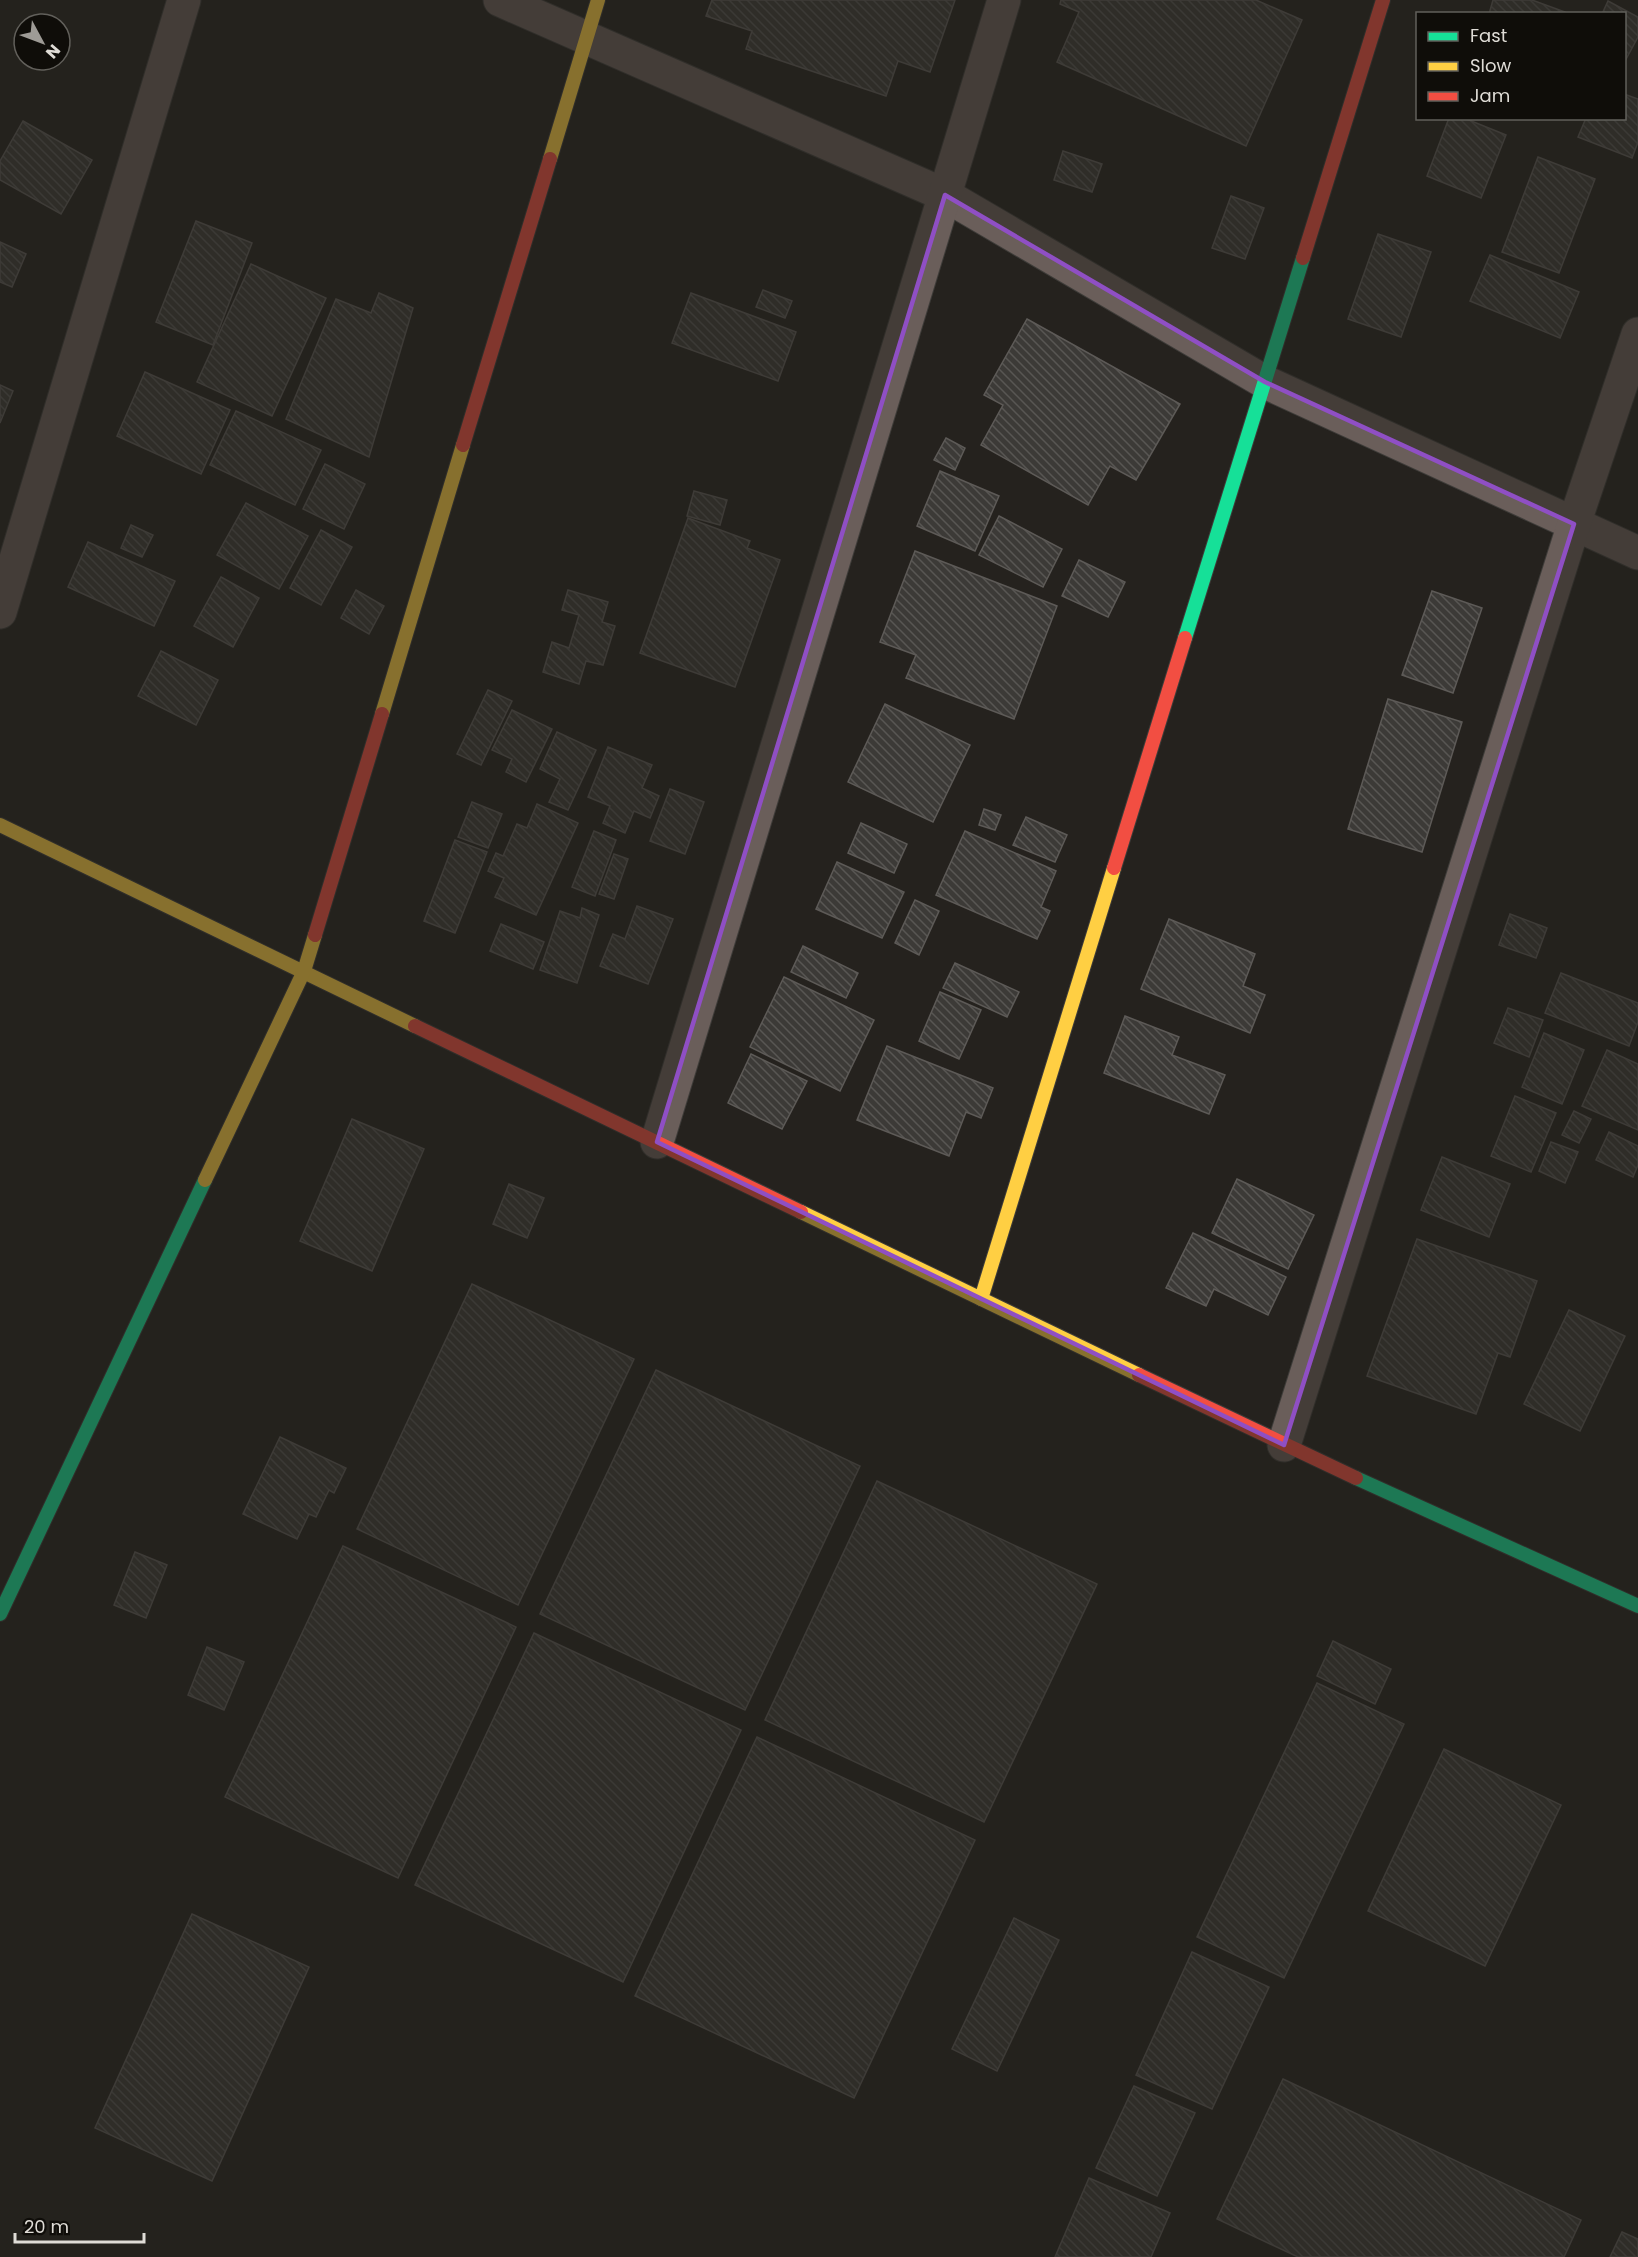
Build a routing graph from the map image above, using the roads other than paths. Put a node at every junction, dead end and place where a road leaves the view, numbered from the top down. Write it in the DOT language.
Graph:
graph roads {
  1 [pos="184,0"];
  2 [pos="500,0"];
  3 [pos="598,0"];
  4 [pos="1004,0"];
  5 [pos="1383,0"];
  6 [pos="586,39"];
  7 [pos="945,195"];
  8 [pos="1638,334"];
  9 [pos="1265,382"];
  10 [pos="1574,524"];
  11 [pos="1638,553"];
  12 [pos="0,612"];
  13 [pos="0,825"];
  14 [pos="304,971"];
  15 [pos="657,1142"];
  16 [pos="981,1299"];
  17 [pos="1284,1445"];
  18 [pos="1638,1606"];
  19 [pos="0,1614"];
  1 -- 12 [label="street"];
  2 -- 6 [label="street"];
  3 -- 6 [label="street"];
  4 -- 7 [label="street"];
  5 -- 9 [label="street"];
  6 -- 7 [label="street"];
  6 -- 14 [label="street"];
  7 -- 9 [label="street"];
  7 -- 15 [label="street"];
  8 -- 10 [label="street"];
  9 -- 10 [label="street"];
  9 -- 16 [label="street"];
  10 -- 11 [label="street"];
  10 -- 17 [label="street"];
  13 -- 14 [label="street"];
  14 -- 15 [label="street"];
  14 -- 19 [label="street"];
  15 -- 16 [label="street"];
  16 -- 17 [label="street"];
  17 -- 18 [label="street"];
}
